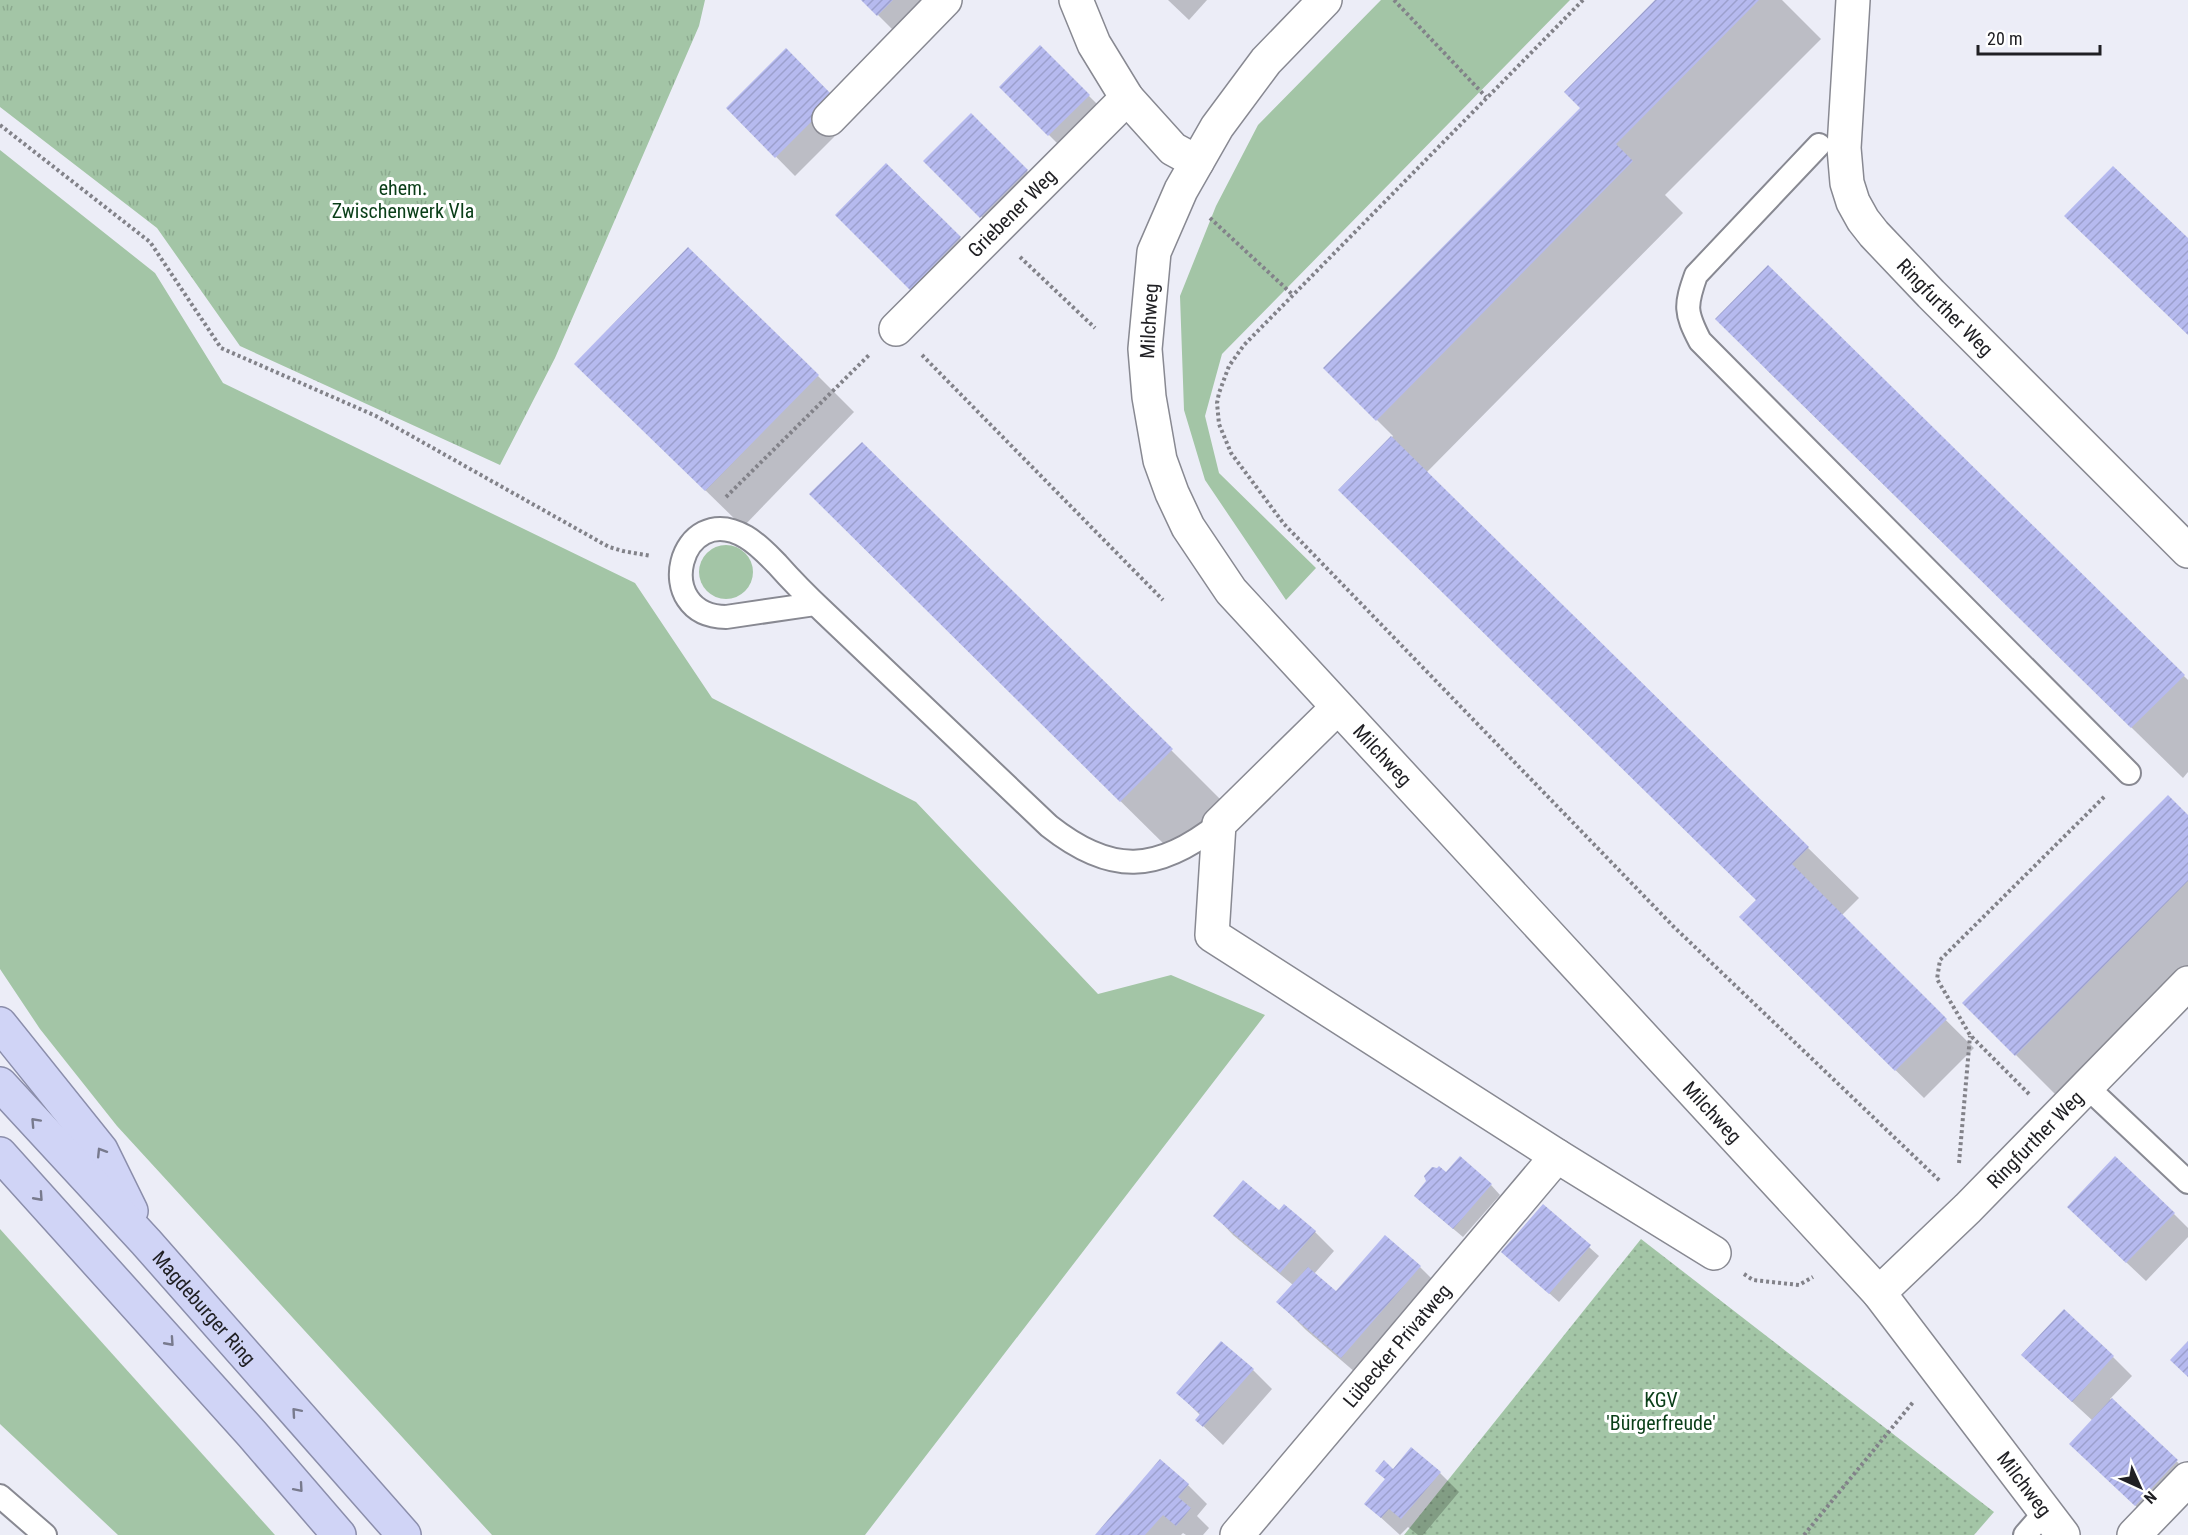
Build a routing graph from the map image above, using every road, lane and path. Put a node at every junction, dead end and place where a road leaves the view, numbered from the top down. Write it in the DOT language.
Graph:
graph roads {
  1 [pos="945,0"];
  2 [pos="1076,0"];
  3 [pos="1325,0"];
  4 [pos="1394,0"];
  5 [pos="1583,0"];
  6 [pos="1852,0"];
  7 [pos="1486,97"];
  8 [pos="1127,98"];
  9 [pos="829,119"];
  10 [pos="0,125"];
  11 [pos="1819,145"];
  12 [pos="1189,176"];
  13 [pos="993,232"];
  14 [pos="1293,296"];
  15 [pos="1095,328"];
  16 [pos="896,329"];
  17 [pos="719,530"];
  18 [pos="2188,551"];
  19 [pos="681,561"];
  20 [pos="1163,600"];
  21 [pos="815,604"];
  22 [pos="1337,708"];
  23 [pos="2129,773"];
  24 [pos="1219,824"];
  25 [pos="2188,983"];
  26 [pos="0,1024"];
  27 [pos="1970,1035"];
  28 [pos="0,1084"];
  29 [pos="2086,1086"];
  30 [pos="2031,1095"];
  31 [pos="0,1154"];
  32 [pos="1557,1156"];
  33 [pos="1959,1163"];
  34 [pos="2188,1182"];
  35 [pos="1943,1184"];
  36 [pos="146,1242"];
  37 [pos="1714,1253"];
  38 [pos="1846,1258"];
  39 [pos="1879,1293"];
  40 [pos="1939,1370"];
  41 [pos="2188,1479"];
  42 [pos="0,1496"];
  43 [pos="2045,1527"];
  44 [pos="45,1535"];
  45 [pos="339,1535"];
  46 [pos="404,1535"];
  47 [pos="1237,1535"];
  48 [pos="1804,1535"];
  49 [pos="2134,1535"];
  1 -- 9 [label="street"];
  2 -- 8 [label="street"];
  3 -- 12 [label="street, Milchweg"];
  4 -- 7 [label="path"];
  5 -- 7 [label="path"];
  6 -- 18 [label="street, Ringfurther Weg"];
  7 -- 14 [label="path"];
  8 -- 12 [label="street"];
  8 -- 13 [label="street, Griebener Weg"];
  10 -- 19 [label="path"];
  11 -- 23 [label="lane"];
  12 -- 14 [label="path"];
  12 -- 22 [label="street, Milchweg"];
  13 -- 15 [label="path"];
  13 -- 16 [label="street, Griebener Weg"];
  14 -- 35 [label="path"];
  16 -- 17 [label="path"];
  16 -- 20 [label="path"];
  17 -- 19 [label="lane"];
  17 -- 21 [label="lane, Milchweg"];
  19 -- 21 [label="lane"];
  21 -- 24 [label="lane, Milchweg"];
  22 -- 24 [label="street, Milchweg"];
  22 -- 38 [label="street, Milchweg"];
  23 -- 27 [label="path"];
  24 -- 32 [label="street"];
  25 -- 29 [label="street, Ringfurther Weg"];
  36 -- 26 [label="highway, one-way"];
  27 -- 30 [label="path"];
  27 -- 33 [label="path"];
  36 -- 28 [label="highway, Magdeburger Ring, one-way"];
  29 -- 34 [label="lane"];
  29 -- 39 [label="street, Ringfurther Weg"];
  31 -- 45 [label="highway, one-way"];
  32 -- 37 [label="street"];
  32 -- 47 [label="street, Lübecker Privatweg"];
  46 -- 36 [label="highway, Magdeburger Ring, one-way"];
  37 -- 38 [label="path"];
  38 -- 39 [label="street, Milchweg"];
  39 -- 40 [label="street, Milchweg"];
  40 -- 43 [label="street, Milchweg"];
  40 -- 48 [label="path"];
  41 -- 49 [label="street"];
  42 -- 44 [label="lane"];
}
